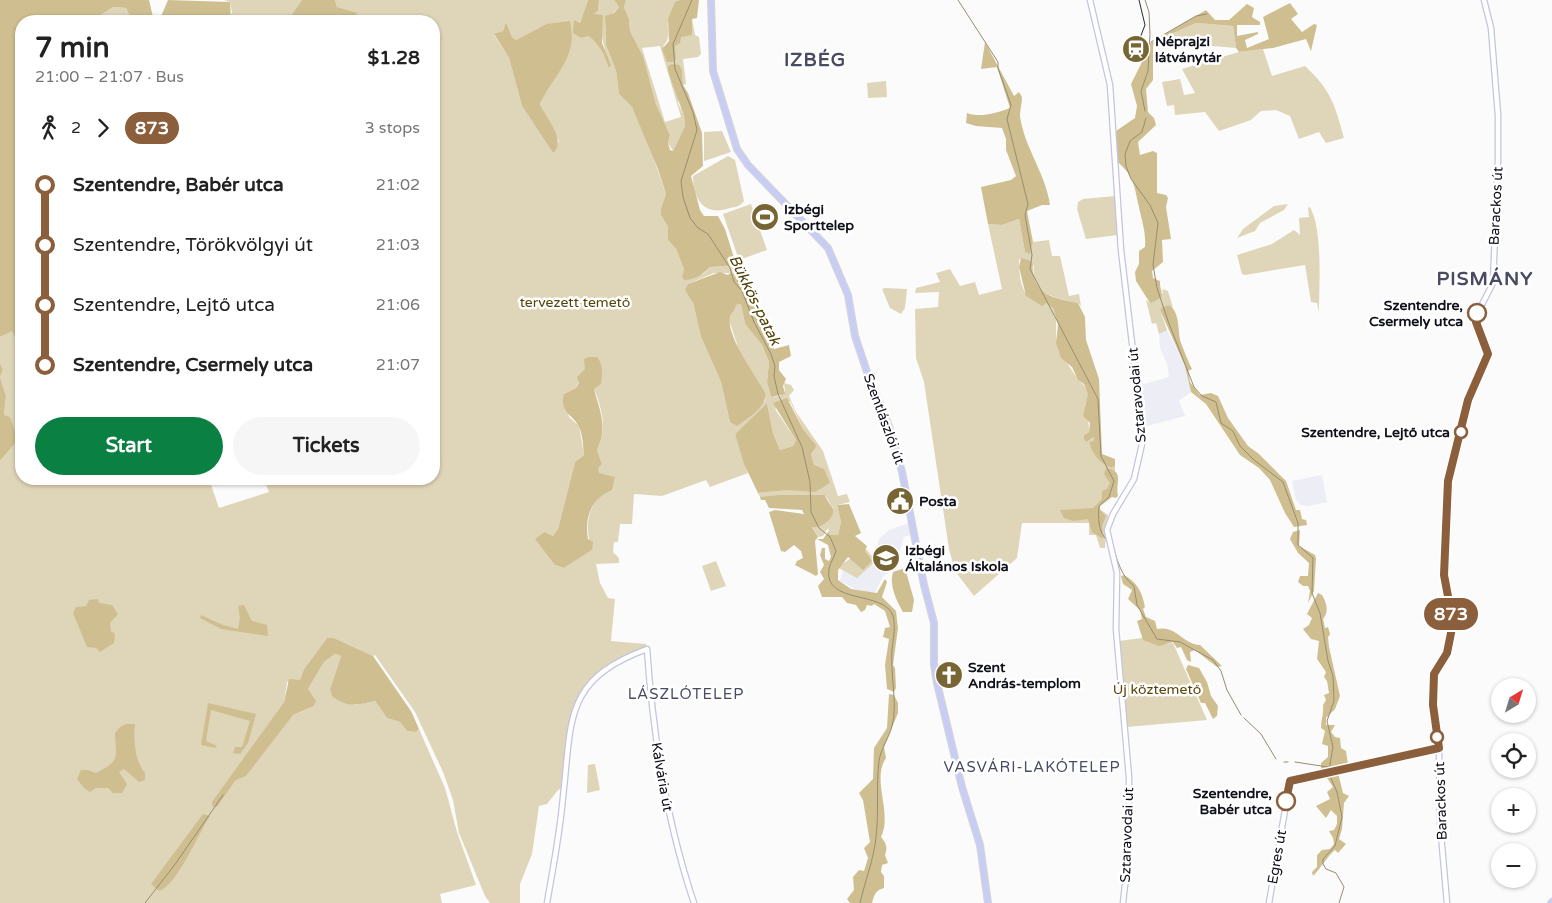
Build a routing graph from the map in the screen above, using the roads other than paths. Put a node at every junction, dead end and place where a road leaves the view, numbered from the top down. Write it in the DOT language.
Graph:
graph roads {
  1 [pos="712,0"];
  2 [pos="1090,0"];
  3 [pos="1484,0"];
  4 [pos="1439,748"];
  5 [pos="547,903"];
  6 [pos="694,903"];
  7 [pos="988,903"];
  8 [pos="1123,903"];
  9 [pos="1269,903"];
  10 [pos="1447,903"];
  1 -- 7 [label="main road, Szentlászlói út"];
  2 -- 8 [label="street, Sztaravodai út"];
  3 -- 4 [label="street, Barackos út"];
  4 -- 9 [label="street, Egres út"];
  4 -- 10 [label="street, Barackos út"];
  5 -- 6 [label="street, Kálvária út"];
}
